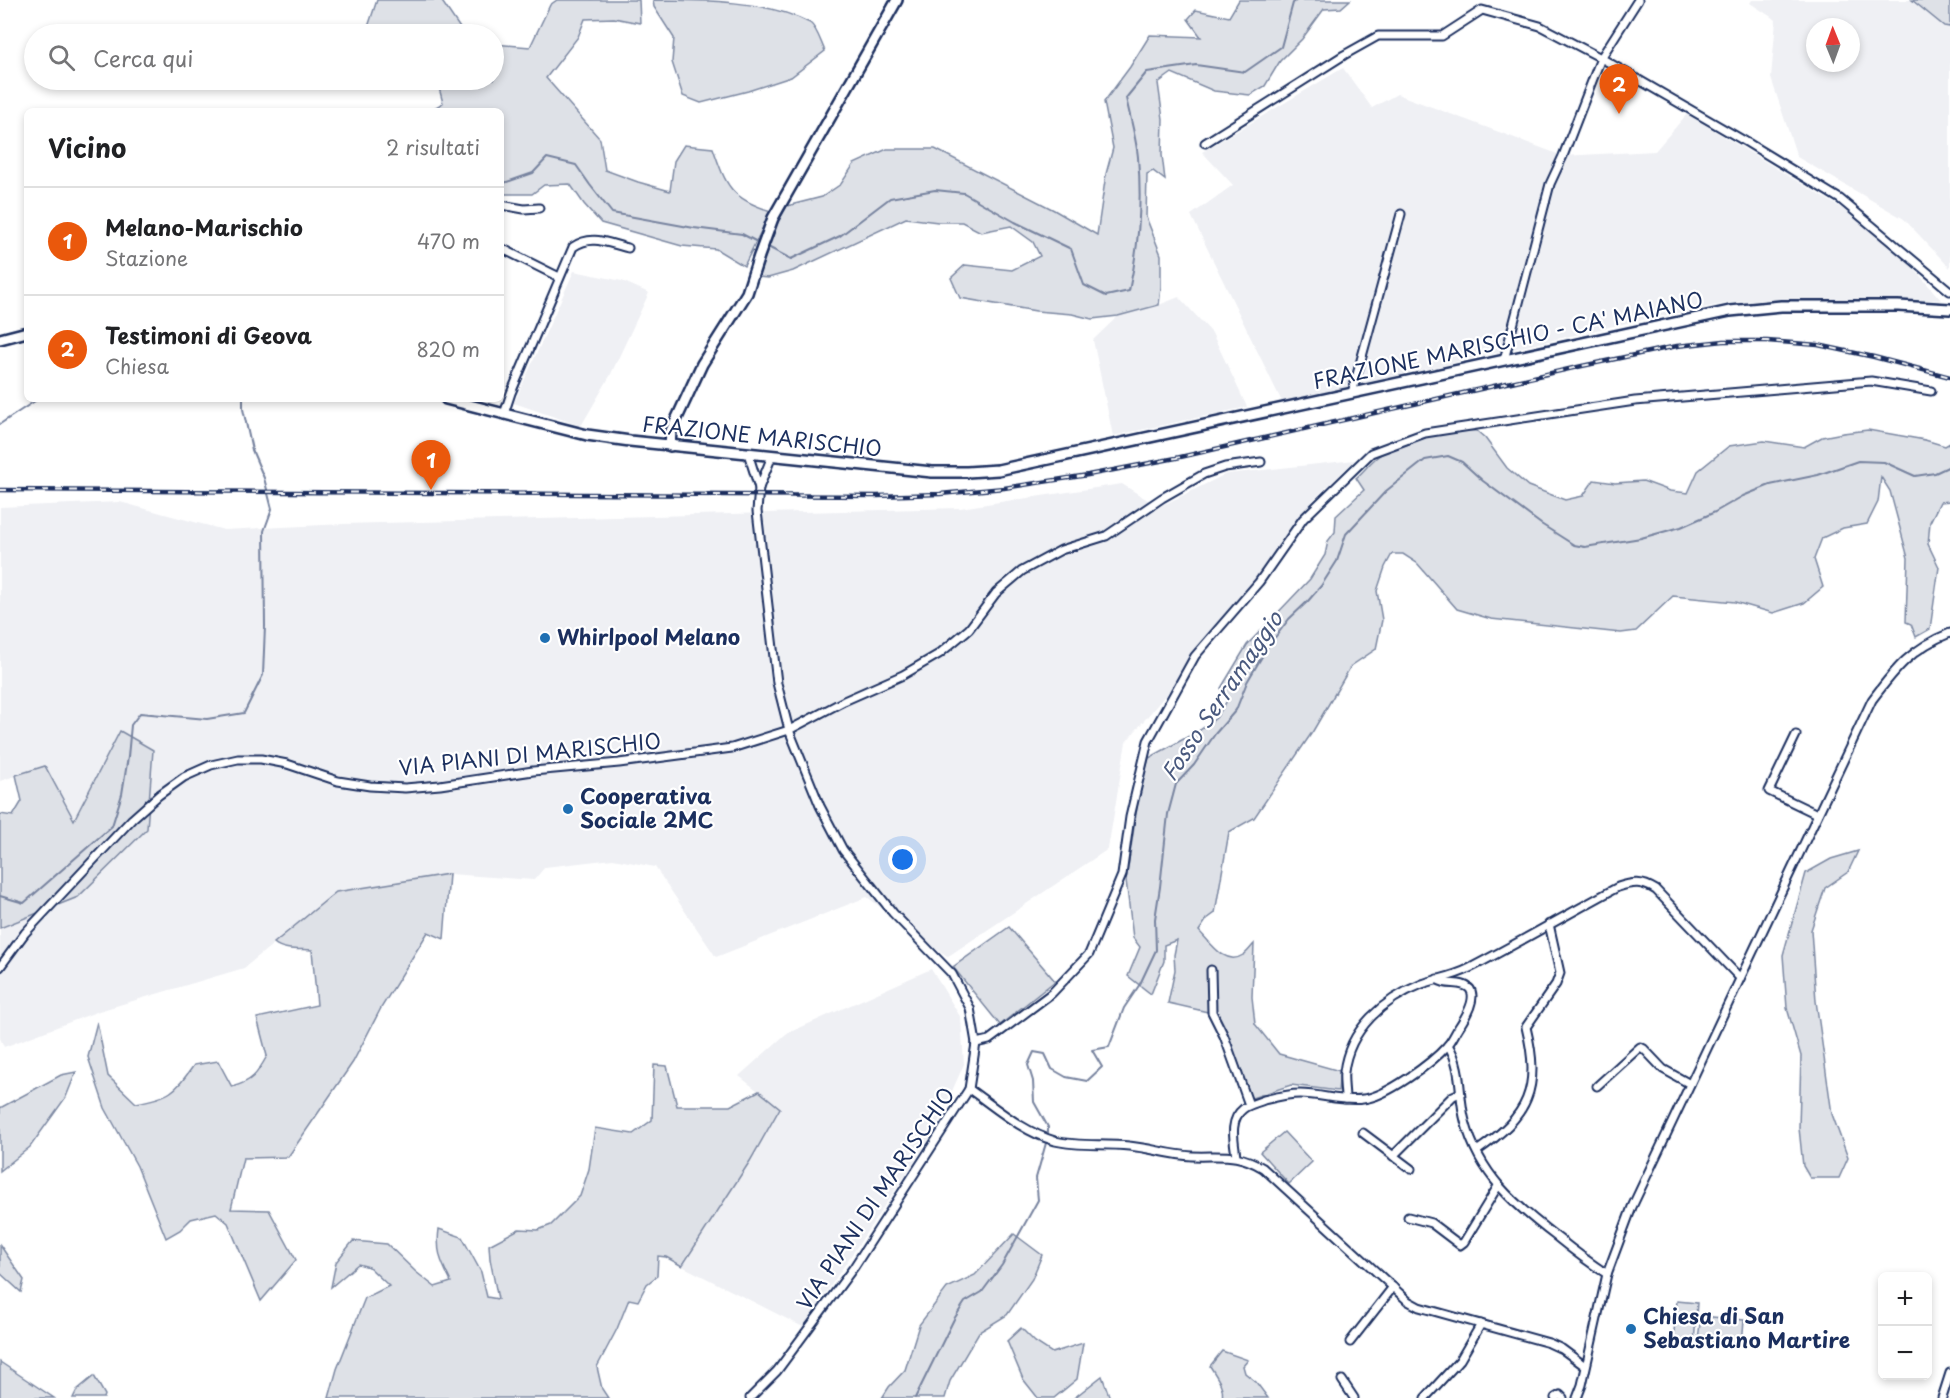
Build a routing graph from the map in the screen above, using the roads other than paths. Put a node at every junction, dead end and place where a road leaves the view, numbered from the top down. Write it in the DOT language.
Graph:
graph roads {
  1 [pos="897,0"];
  2 [pos="1638,0"];
  3 [pos="1601,58"];
  4 [pos="1206,143"];
  5 [pos="504,206"];
  6 [pos="539,208"];
  7 [pos="1401,214"];
  8 [pos="628,248"];
  9 [pos="504,249"];
  10 [pos="559,276"];
  11 [pos="1950,291"];
  12 [pos="1950,309"];
  13 [pos="24,333"];
  14 [pos="0,339"];
  15 [pos="1504,360"];
  16 [pos="1931,391"];
  17 [pos="1352,393"];
  18 [pos="458,402"];
  19 [pos="504,414"];
  20 [pos="670,446"];
  21 [pos="1077,452"];
  22 [pos="748,453"];
  23 [pos="772,456"];
  24 [pos="1261,462"];
  25 [pos="759,488"];
  26 [pos="1950,633"];
  27 [pos="789,730"];
  28 [pos="1796,735"];
  29 [pos="1817,814"];
  30 [pos="1550,924"];
  31 [pos="0,967"];
  32 [pos="1211,970"];
  33 [pos="1740,978"];
  34 [pos="1437,979"];
  35 [pos="976,1043"];
  36 [pos="1448,1046"];
  37 [pos="1690,1084"];
  38 [pos="1598,1086"];
  39 [pos="969,1089"];
  40 [pos="1460,1093"];
  41 [pos="1345,1099"];
  42 [pos="1249,1105"];
  43 [pos="1362,1133"];
  44 [pos="1477,1151"];
  45 [pos="1236,1156"];
  46 [pos="1393,1156"];
  47 [pos="1411,1169"];
  48 [pos="1498,1186"];
  49 [pos="1408,1217"];
  50 [pos="1607,1274"];
  51 [pos="1393,1287"];
  52 [pos="1481,1324"];
  53 [pos="1350,1342"];
  54 [pos="1585,1366"];
  55 [pos="1950,1373"];
  56 [pos="1342,1380"];
  57 [pos="750,1398"];
  58 [pos="1354,1398"];
  59 [pos="1425,1398"];
  60 [pos="1555,1398"];
  61 [pos="1563,1398"];
  62 [pos="1577,1398"];
  63 [pos="1942,1398"];
  1 -- 20 [label="main road"];
  2 -- 3 [label="street"];
  3 -- 4 [label="street"];
  3 -- 11 [label="street"];
  3 -- 15 [label="street"];
  5 -- 6 [label="street"];
  7 -- 17 [label="street"];
  8 -- 10 [label="street"];
  9 -- 10 [label="street"];
  10 -- 19 [label="street"];
  12 -- 15 [label="main road, FRAZIONE MARISCHIO - CA' MAIANO"];
  13 -- 14 [label="main road"];
  15 -- 17 [label="main road, FRAZIONE MARISCHIO - CA' MAIANO"];
  16 -- 35 [label="street"];
  17 -- 21 [label="main road, FRAZIONE MARISCHIO - CA' MAIANO"];
  18 -- 19 [label="main road, FRAZIONE MARISCHIO"];
  19 -- 20 [label="main road, FRAZIONE MARISCHIO"];
  20 -- 22 [label="main road, FRAZIONE MARISCHIO"];
  21 -- 23 [label="main road, FRAZIONE MARISCHIO"];
  22 -- 23 [label="main road, FRAZIONE MARISCHIO"];
  22 -- 25 [label="street"];
  23 -- 25 [label="street"];
  24 -- 27 [label="street, VIA PIANI DI MARISCHIO"];
  25 -- 27 [label="street, VIA PIANI DI MARISCHIO"];
  26 -- 29 [label="street"];
  27 -- 31 [label="street, VIA PIANI DI MARISCHIO"];
  27 -- 35 [label="street, VIA PIANI DI MARISCHIO"];
  28 -- 29 [label="street"];
  29 -- 33 [label="street"];
  30 -- 33 [label="street"];
  30 -- 34 [label="street"];
  30 -- 44 [label="street"];
  32 -- 42 [label="street"];
  33 -- 37 [label="street"];
  34 -- 36 [label="street"];
  34 -- 41 [label="street"];
  35 -- 39 [label="street, VIA PIANI DI MARISCHIO"];
  36 -- 40 [label="street"];
  36 -- 41 [label="street"];
  37 -- 38 [label="street"];
  37 -- 50 [label="street"];
  39 -- 45 [label="street"];
  39 -- 57 [label="street, VIA PIANI DI MARISCHIO"];
  40 -- 44 [label="street"];
  40 -- 46 [label="street"];
  41 -- 42 [label="street"];
  42 -- 45 [label="street"];
  43 -- 46 [label="street"];
  44 -- 48 [label="street"];
  45 -- 51 [label="street"];
  46 -- 47 [label="street"];
  48 -- 49 [label="street"];
  48 -- 50 [label="street"];
  50 -- 54 [label="street"];
  51 -- 52 [label="street"];
  51 -- 53 [label="street"];
  52 -- 54 [label="street"];
  52 -- 59 [label="street"];
  54 -- 62 [label="street"];
  55 -- 63 [label="street"];
  56 -- 58 [label="street"];
  60 -- 61 [label="street"];
}
